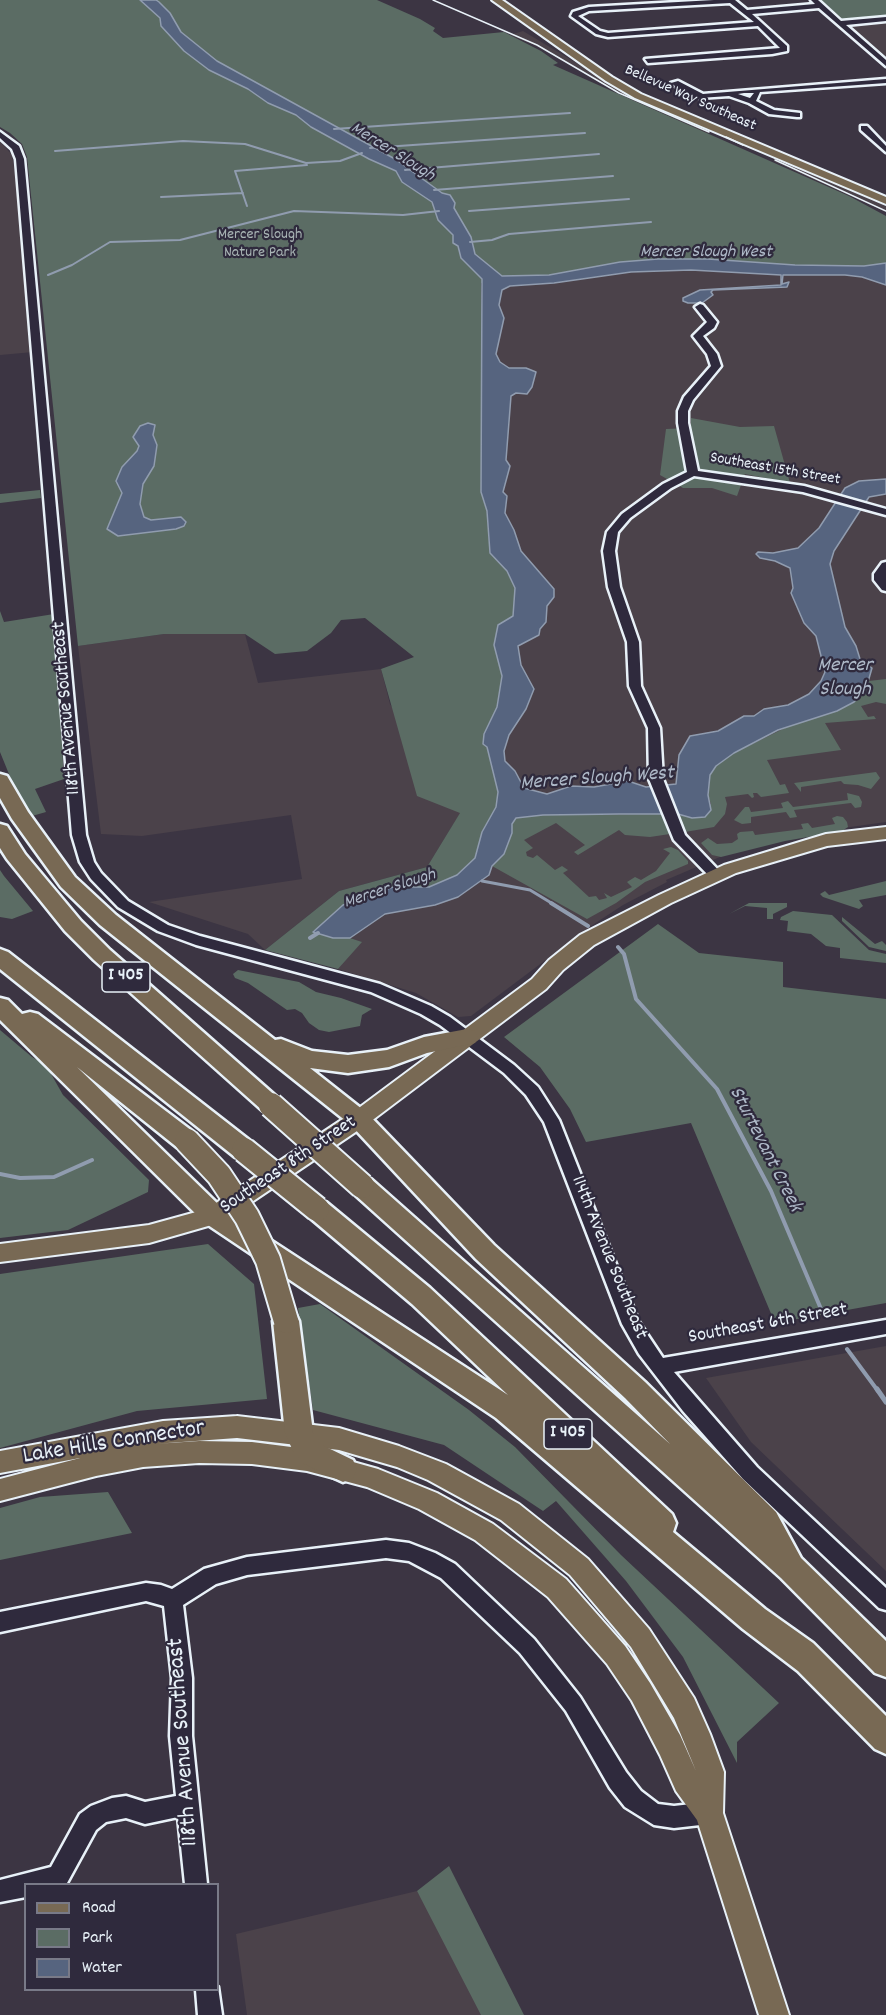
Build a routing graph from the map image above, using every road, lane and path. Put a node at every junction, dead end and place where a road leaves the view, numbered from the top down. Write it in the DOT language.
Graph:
graph roads {
  1 [pos="496,0"];
  2 [pos="504,0"];
  3 [pos="814,0"];
  4 [pos="732,1"];
  5 [pos="821,6"];
  6 [pos="746,12"];
  7 [pos="886,20"];
  8 [pos="840,23"];
  9 [pos="760,24"];
  10 [pos="534,27"];
  11 [pos="550,32"];
  12 [pos="648,61"];
  13 [pos="886,64"];
  14 [pos="886,81"];
  15 [pos="675,83"];
  16 [pos="762,90"];
  17 [pos="729,94"];
  18 [pos="752,101"];
  19 [pos="797,116"];
  20 [pos="864,128"];
  21 [pos="0,134"];
  22 [pos="886,150"];
  23 [pos="886,199"];
  24 [pos="700,307"];
  25 [pos="693,473"];
  26 [pos="886,512"];
  27 [pos="886,565"];
  28 [pos="886,588"];
  29 [pos="0,780"];
  30 [pos="0,831"];
  31 [pos="886,833"];
  32 [pos="886,841"];
  33 [pos="788,853"];
  34 [pos="716,874"];
  35 [pos="0,957"];
  36 [pos="0,998"];
  37 [pos="0,1006"];
  38 [pos="224,1013"];
  39 [pos="467,1037"];
  40 [pos="359,1119"];
  41 [pos="214,1216"];
  42 [pos="0,1253"];
  43 [pos="886,1327"];
  44 [pos="658,1367"];
  45 [pos="298,1424"];
  46 [pos="0,1462"];
  47 [pos="343,1469"];
  48 [pos="0,1490"];
  49 [pos="791,1568"];
  50 [pos="173,1600"];
  51 [pos="886,1601"];
  52 [pos="0,1622"];
  53 [pos="886,1662"];
  54 [pos="813,1664"];
  55 [pos="886,1738"];
  56 [pos="189,1804"];
  57 [pos="709,1813"];
  58 [pos="36,1883"];
  59 [pos="196,1883"];
  60 [pos="24,1886"];
  61 [pos="0,1891"];
  62 [pos="207,1991"];
  63 [pos="210,2015"];
  64 [pos="774,2015"];
  1 -- 10 [label="main road, Bellevue Way Southeast"];
  2 -- 11 [label="main road, Bellevue Way Southeast"];
  3 -- 5 [label="street"];
  4 -- 6 [label="street"];
  4 -- 9 [label="street"];
  5 -- 6 [label="street"];
  5 -- 8 [label="street"];
  6 -- 9 [label="street"];
  7 -- 8 [label="street"];
  8 -- 13 [label="street"];
  9 -- 12 [label="street"];
  10 -- 11 [label="main road"];
  10 -- 23 [label="main road, Bellevue Way Southeast"];
  11 -- 23 [label="main road, Bellevue Way Southeast"];
  14 -- 16 [label="street"];
  15 -- 17 [label="street"];
  16 -- 17 [label="street"];
  16 -- 18 [label="street"];
  17 -- 18 [label="street"];
  18 -- 19 [label="street"];
  20 -- 22 [label="street"];
  21 -- 39 [label="street, 118th Avenue Southeast"];
  24 -- 25 [label="street"];
  25 -- 26 [label="street, Southeast 15th Street"];
  25 -- 34 [label="street"];
  27 -- 28 [label="street"];
  29 -- 38 [label="highway"];
  30 -- 49 [label="highway, I 405, bridge"];
  31 -- 33 [label="main road, Southeast 8th Street"];
  32 -- 33 [label="main road, Southeast 8th Street"];
  33 -- 34 [label="main road, Southeast 8th Street"];
  34 -- 39 [label="main road, Southeast 8th Street"];
  35 -- 54 [label="highway, I 405, bridge"];
  36 -- 45 [label="highway, bridge"];
  37 -- 41 [label="highway"];
  38 -- 39 [label="highway"];
  38 -- 40 [label="highway"];
  39 -- 40 [label="main road, Southeast 8th Street"];
  39 -- 44 [label="street, 114th Avenue Southeast"];
  40 -- 41 [label="main road, Southeast 8th Street"];
  40 -- 49 [label="highway"];
  41 -- 42 [label="main road, Southeast 8th Street"];
  41 -- 54 [label="highway"];
  43 -- 44 [label="street, Southeast 6th Street"];
  44 -- 51 [label="street, 114th Avenue Southeast"];
  45 -- 46 [label="main road, Lake Hills Connector"];
  45 -- 47 [label="highway"];
  45 -- 57 [label="main road, Lake Hills Connector"];
  47 -- 48 [label="main road, Lake Hills Connector"];
  47 -- 57 [label="main road, Lake Hills Connector"];
  49 -- 53 [label="highway, I 405"];
  50 -- 52 [label="street"];
  50 -- 56 [label="street, 118th Avenue Southeast"];
  50 -- 57 [label="street"];
  54 -- 55 [label="highway, I 405"];
  56 -- 58 [label="street"];
  56 -- 59 [label="street, 118th Avenue Southeast"];
  57 -- 64 [label="main road"];
  60 -- 61 [label="street"];
  62 -- 63 [label="street"];
}
